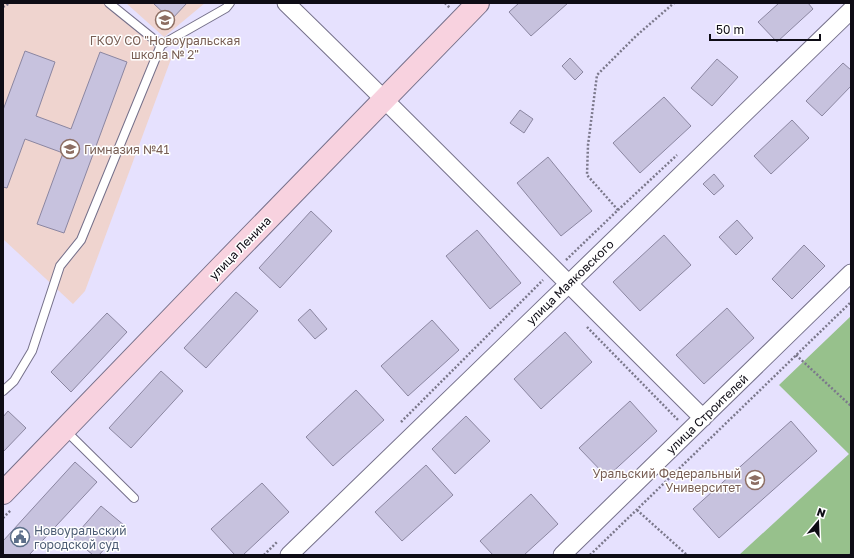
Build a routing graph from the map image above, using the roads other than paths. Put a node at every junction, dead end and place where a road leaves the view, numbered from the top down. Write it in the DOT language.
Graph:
graph roads {
  1 [pos="109,3"];
  2 [pos="230,3"];
  3 [pos="286,3"];
  4 [pos="466,7"];
  5 [pos="851,10"];
  6 [pos="161,45"];
  7 [pos="385,100"];
  8 [pos="851,273"];
  9 [pos="568,284"];
  10 [pos="3,391"];
  11 [pos="703,418"];
  12 [pos="64,430"];
  13 [pos="3,493"];
  14 [pos="134,498"];
  15 [pos="289,555"];
  16 [pos="562,555"];
  1 -- 6 [label="lane"];
  2 -- 6 [label="lane"];
  3 -- 7 [label="street"];
  4 -- 7 [label="main road, улица Ленина"];
  5 -- 9 [label="street, улица Маяковского"];
  6 -- 10 [label="lane"];
  7 -- 9 [label="street"];
  7 -- 12 [label="main road, улица Ленина"];
  8 -- 11 [label="street, улица Строителей"];
  9 -- 11 [label="street"];
  9 -- 15 [label="street, улица Маяковского"];
  11 -- 16 [label="street, улица Строителей"];
  12 -- 13 [label="main road, улица Ленина"];
  12 -- 14 [label="lane"];
}
